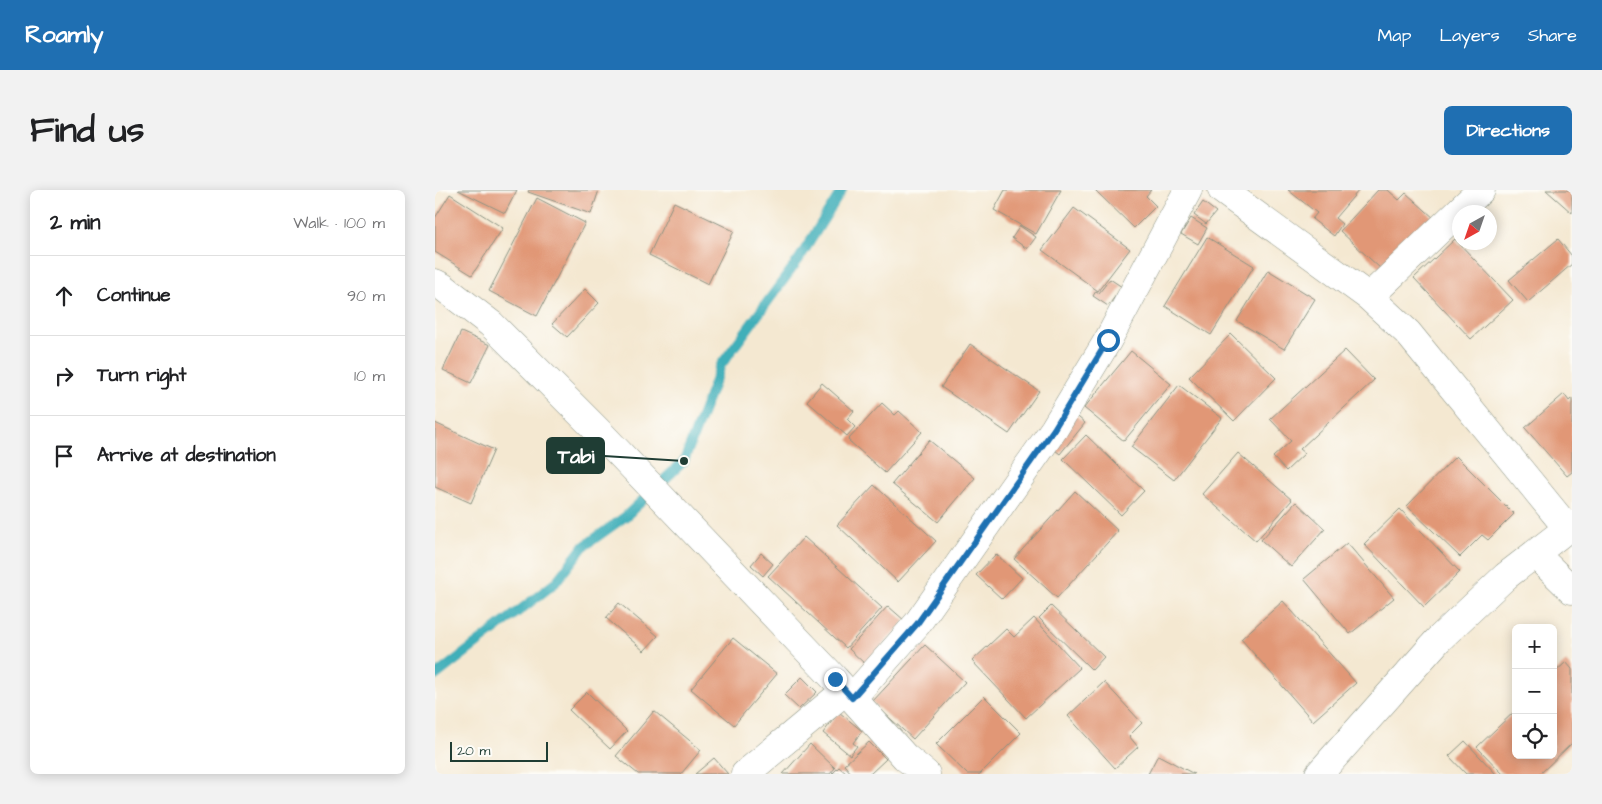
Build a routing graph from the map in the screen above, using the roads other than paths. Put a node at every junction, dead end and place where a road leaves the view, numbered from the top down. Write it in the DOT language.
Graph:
graph roads {
  1 [pos="1188,190"];
  2 [pos="1222,190"];
  3 [pos="1481,190"];
  4 [pos="435,283"];
  5 [pos="1369,297"];
  6 [pos="1570,527"];
  7 [pos="1535,554"];
  8 [pos="1572,590"];
  9 [pos="849,695"];
  10 [pos="1325,772"];
  11 [pos="745,774"];
  12 [pos="926,774"];
  1 -- 9 [label="street"];
  2 -- 5 [label="street"];
  3 -- 5 [label="street"];
  4 -- 9 [label="street"];
  5 -- 6 [label="street"];
  6 -- 7 [label="street"];
  7 -- 8 [label="street"];
  7 -- 10 [label="street"];
  9 -- 11 [label="street"];
  9 -- 12 [label="street"];
}
